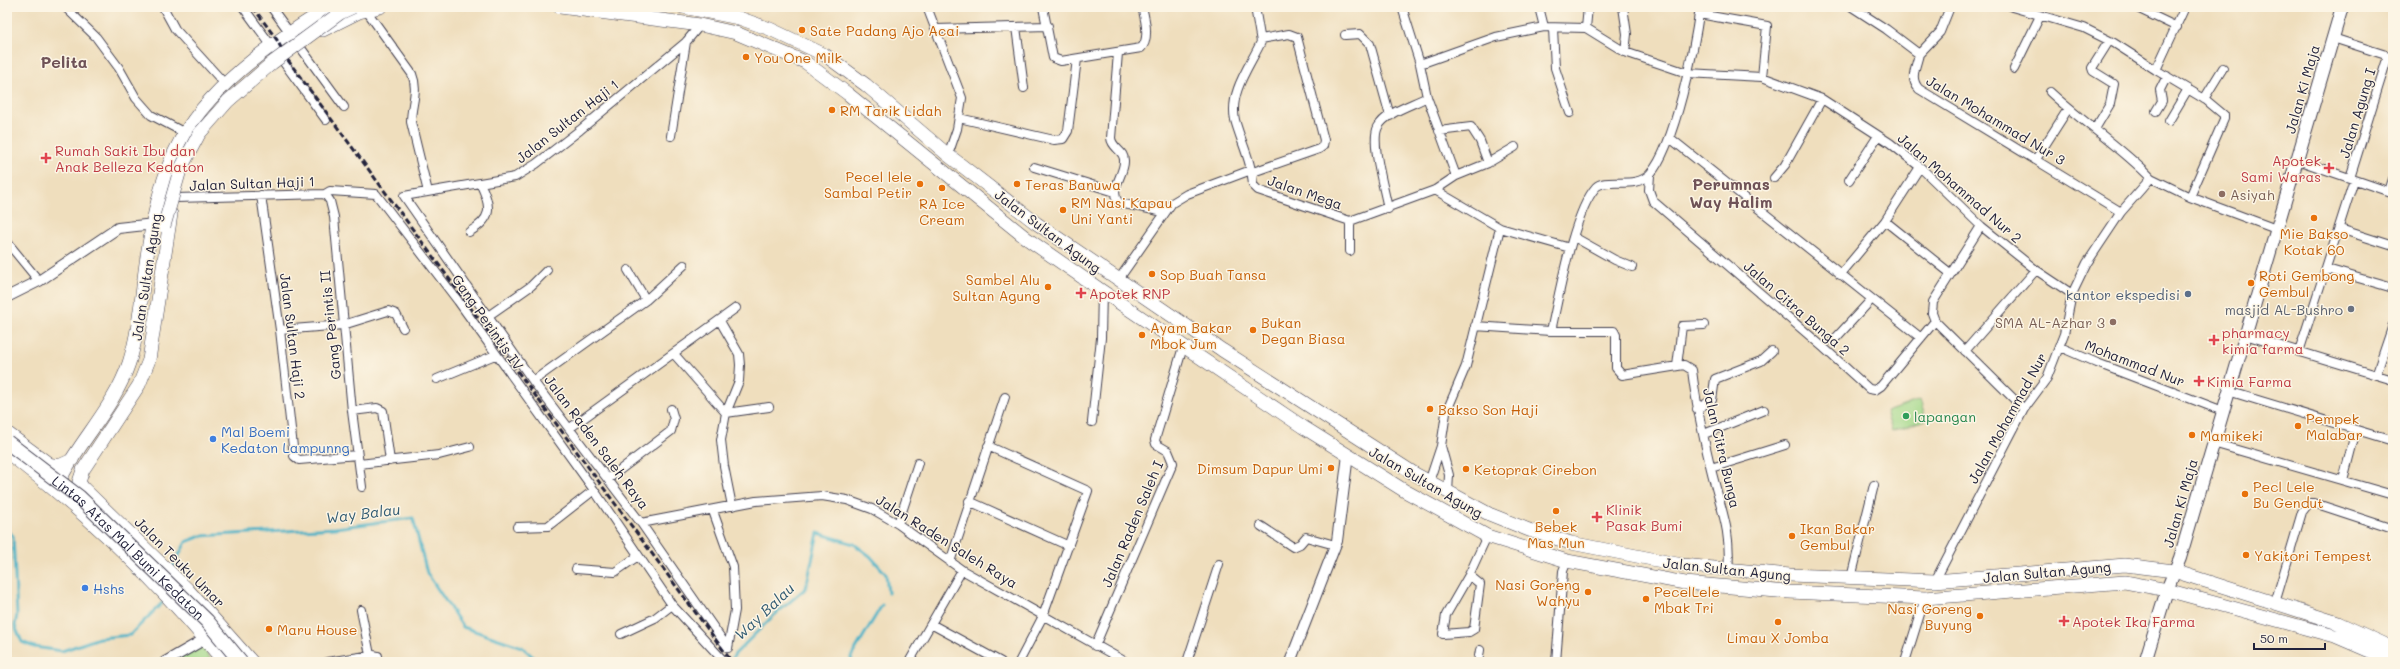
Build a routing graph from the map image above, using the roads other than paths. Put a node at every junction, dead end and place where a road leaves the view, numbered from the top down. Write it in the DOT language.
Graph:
graph roads {
  1 [pos="65,7"];
  2 [pos="163,7"];
  3 [pos="243,7"];
  4 [pos="271,7"];
  5 [pos="330,7"];
  6 [pos="339,7"];
  7 [pos="380,7"];
  8 [pos="560,7"];
  9 [pos="683,7"];
  10 [pos="927,7"];
  11 [pos="1043,7"];
  12 [pos="1142,7"];
  13 [pos="1255,7"];
  14 [pos="1402,7"];
  15 [pos="1539,7"];
  16 [pos="1588,7"];
  17 [pos="1623,7"];
  18 [pos="1852,7"];
  19 [pos="1950,7"];
  20 [pos="2135,7"];
  21 [pos="2185,7"];
  22 [pos="2342,7"];
  23 [pos="2016,8"];
  24 [pos="360,9"];
  25 [pos="711,10"];
  26 [pos="1699,10"];
  27 [pos="2040,16"];
  28 [pos="700,24"];
  29 [pos="1048,26"];
  30 [pos="1016,27"];
  31 [pos="1549,27"];
  32 [pos="2177,27"];
  33 [pos="1586,28"];
  34 [pos="936,29"];
  35 [pos="289,32"];
  36 [pos="1345,35"];
  37 [pos="2333,38"];
  38 [pos="1261,39"];
  39 [pos="2109,41"];
  40 [pos="686,42"];
  41 [pos="271,46"];
  42 [pos="302,48"];
  43 [pos="1625,52"];
  44 [pos="1118,53"];
  45 [pos="1920,54"];
  46 [pos="2391,57"];
  47 [pos="1077,59"];
  48 [pos="283,63"];
  49 [pos="1420,64"];
  50 [pos="2223,68"];
  51 [pos="2014,69"];
  52 [pos="2156,70"];
  53 [pos="239,73"];
  54 [pos="1687,73"];
  55 [pos="2167,76"];
  56 [pos="1762,77"];
  57 [pos="225,84"];
  58 [pos="250,87"];
  59 [pos="1024,88"];
  60 [pos="2188,89"];
  61 [pos="2050,92"];
  62 [pos="1427,97"];
  63 [pos="1822,99"];
  64 [pos="2204,99"];
  65 [pos="344,107"];
  66 [pos="2068,109"];
  67 [pos="2156,111"];
  68 [pos="1570,113"];
  69 [pos="1390,116"];
  70 [pos="959,118"];
  71 [pos="326,120"];
  72 [pos="2169,122"];
  73 [pos="2095,129"];
  74 [pos="1440,132"];
  75 [pos="185,133"];
  76 [pos="671,136"];
  77 [pos="1878,136"];
  78 [pos="1670,138"];
  79 [pos="1515,147"];
  80 [pos="948,155"];
  81 [pos="2036,159"];
  82 [pos="2296,160"];
  83 [pos="1488,163"];
  84 [pos="1034,167"];
  85 [pos="1920,167"];
  86 [pos="1252,171"];
  87 [pos="1650,175"];
  88 [pos="1456,176"];
  89 [pos="1774,178"];
  90 [pos="2151,178"];
  91 [pos="2352,179"];
  92 [pos="2393,179"];
  93 [pos="1849,180"];
  94 [pos="481,185"];
  95 [pos="1435,190"];
  96 [pos="428,192"];
  97 [pos="1115,192"];
  98 [pos="2391,192"];
  99 [pos="325,194"];
  100 [pos="376,194"];
  101 [pos="261,195"];
  102 [pos="404,196"];
  103 [pos="2190,197"];
  104 [pos="176,198"];
  105 [pos="1388,209"];
  106 [pos="1164,212"];
  107 [pos="2122,212"];
  108 [pos="1350,221"];
  109 [pos="1885,222"];
  110 [pos="1036,223"];
  111 [pos="1981,226"];
  112 [pos="1500,228"];
  113 [pos="159,229"];
  114 [pos="2276,229"];
  115 [pos="2340,229"];
  116 [pos="469,232"];
  117 [pos="1574,237"];
  118 [pos="1026,238"];
  119 [pos="7,242"];
  120 [pos="2393,246"];
  121 [pos="1570,248"];
  122 [pos="1350,252"];
  123 [pos="684,265"];
  124 [pos="1632,267"];
  125 [pos="2326,268"];
  126 [pos="547,270"];
  127 [pos="628,270"];
  128 [pos="2036,270"];
  129 [pos="1950,274"];
  130 [pos="1840,275"];
  131 [pos="1118,279"];
  132 [pos="39,281"];
  133 [pos="2393,288"];
  134 [pos="1102,291"];
  135 [pos="2072,294"];
  136 [pos="7,297"];
  137 [pos="646,300"];
  138 [pos="1871,300"];
  139 [pos="736,308"];
  140 [pos="488,316"];
  141 [pos="720,321"];
  142 [pos="1935,321"];
  143 [pos="343,325"];
  144 [pos="1704,325"];
  145 [pos="2393,325"];
  146 [pos="1475,326"];
  147 [pos="402,328"];
  148 [pos="280,330"];
  149 [pos="1551,332"];
  150 [pos="2245,335"];
  151 [pos="1921,338"];
  152 [pos="1833,341"];
  153 [pos="2060,347"];
  154 [pos="1183,348"];
  155 [pos="1222,350"];
  156 [pos="1965,350"];
  157 [pos="1772,351"];
  158 [pos="2299,352"];
  159 [pos="674,354"];
  160 [pos="495,355"];
  161 [pos="1212,366"];
  162 [pos="1677,366"];
  163 [pos="2376,375"];
  164 [pos="437,379"];
  165 [pos="2393,380"];
  166 [pos="533,381"];
  167 [pos="2228,391"];
  168 [pos="1005,397"];
  169 [pos="769,407"];
  170 [pos="671,409"];
  171 [pos="1697,409"];
  172 [pos="2024,409"];
  173 [pos="1764,410"];
  174 [pos="352,411"];
  175 [pos="2223,411"];
  176 [pos="726,413"];
  177 [pos="1092,422"];
  178 [pos="570,428"];
  179 [pos="2356,430"];
  180 [pos="1704,434"];
  181 [pos="9,437"];
  182 [pos="2393,441"];
  183 [pos="2213,444"];
  184 [pos="1785,445"];
  185 [pos="988,446"];
  186 [pos="1441,446"];
  187 [pos="470,447"];
  188 [pos="7,451"];
  189 [pos="1348,455"];
  190 [pos="72,460"];
  191 [pos="358,460"];
  192 [pos="390,461"];
  193 [pos="918,462"];
  194 [pos="1711,468"];
  195 [pos="1415,474"];
  196 [pos="608,479"];
  197 [pos="2343,480"];
  198 [pos="1429,482"];
  199 [pos="1874,486"];
  200 [pos="362,487"];
  201 [pos="83,488"];
  202 [pos="594,490"];
  203 [pos="1405,491"];
  204 [pos="1448,492"];
  205 [pos="62,494"];
  206 [pos="2393,495"];
  207 [pos="970,501"];
  208 [pos="732,506"];
  209 [pos="713,511"];
  210 [pos="641,523"];
  211 [pos="898,524"];
  212 [pos="1261,526"];
  213 [pos="517,527"];
  214 [pos="2393,529"];
  215 [pos="127,532"];
  216 [pos="1486,536"];
  217 [pos="113,543"];
  218 [pos="1335,545"];
  219 [pos="1069,546"];
  220 [pos="638,556"];
  221 [pos="1567,561"];
  222 [pos="950,562"];
  223 [pos="1219,564"];
  224 [pos="576,569"];
  225 [pos="962,570"];
  226 [pos="1728,570"];
  227 [pos="2174,571"];
  228 [pos="1469,576"];
  229 [pos="1850,578"];
  230 [pos="1983,578"];
  231 [pos="1935,581"];
  232 [pos="187,590"];
  233 [pos="2167,590"];
  234 [pos="1985,594"];
  235 [pos="1925,598"];
  236 [pos="173,603"];
  237 [pos="2275,603"];
  238 [pos="672,605"];
  239 [pos="361,610"];
  240 [pos="1042,616"];
  241 [pos="931,624"];
  242 [pos="620,634"];
  243 [pos="205,639"];
  244 [pos="1095,646"];
  245 [pos="2393,648"];
  246 [pos="1480,650"];
  247 [pos="370,655"];
  248 [pos="720,658"];
  249 [pos="2393,661"];
  250 [pos="165,662"];
  251 [pos="224,662"];
  252 [pos="241,662"];
  253 [pos="252,662"];
  254 [pos="327,662"];
  255 [pos="379,662"];
  256 [pos="909,662"];
  257 [pos="1001,662"];
  258 [pos="1019,662"];
  259 [pos="1126,662"];
  260 [pos="1187,662"];
  261 [pos="1290,662"];
  262 [pos="1478,662"];
  263 [pos="1556,662"];
  264 [pos="1905,662"];
  265 [pos="2146,662"];
  1 -- 75 [label="street"];
  2 -- 57 [label="street"];
  3 -- 41 [label="street"];
  4 -- 35 [label="street"];
  5 -- 35 [label="main road, Jalan Sultan Agung"];
  6 -- 113 [label="main road"];
  7 -- 24 [label="main road, Jalan Sultan Agung"];
  8 -- 28 [label="main road, Jalan Sultan Agung"];
  9 -- 25 [label="main road, Jalan Sultan Agung"];
  10 -- 34 [label="street"];
  11 -- 29 [label="street"];
  12 -- 44 [label="street"];
  13 -- 38 [label="street"];
  14 -- 49 [label="street"];
  15 -- 31 [label="street"];
  16 -- 33 [label="street"];
  17 -- 43 [label="street"];
  18 -- 45 [label="street"];
  19 -- 45 [label="street"];
  20 -- 32 [label="street"];
  21 -- 32 [label="street"];
  22 -- 37 [label="main road, Jalan Ki Maja"];
  23 -- 27 [label="street"];
  24 -- 42 [label="main road, Jalan Sultan Agung"];
  24 -- 96 [label="street"];
  24 -- 113 [label="main road, bridge"];
  25 -- 80 [label="main road, Jalan Sultan Agung"];
  26 -- 54 [label="street"];
  26 -- 56 [label="street"];
  27 -- 39 [label="street"];
  27 -- 51 [label="street"];
  28 -- 40 [label="street, Jalan Sultan Haji 1"];
  28 -- 118 [label="main road, Jalan Sultan Agung"];
  29 -- 30 [label="street"];
  29 -- 47 [label="street"];
  30 -- 34 [label="street"];
  30 -- 59 [label="street"];
  31 -- 33 [label="street"];
  31 -- 49 [label="street"];
  31 -- 68 [label="street"];
  32 -- 52 [label="street"];
  33 -- 43 [label="street, Jalan Mohammad Nur 2"];
  34 -- 70 [label="street"];
  35 -- 41 [label="main road, Jalan Sultan Agung"];
  35 -- 42 [label="street"];
  36 -- 69 [label="street"];
  37 -- 46 [label="street"];
  37 -- 82 [label="main road, Jalan Ki Maja"];
  38 -- 86 [label="street, Jalan Mega"];
  38 -- 86 [label="street"];
  39 -- 52 [label="street"];
  39 -- 73 [label="street"];
  40 -- 76 [label="street"];
  40 -- 94 [label="street, Jalan Sultan Haji 1"];
  41 -- 48 [label="street"];
  41 -- 53 [label="main road, Jalan Sultan Agung"];
  42 -- 48 [label="main road, Jalan Sultan Agung"];
  42 -- 65 [label="street"];
  43 -- 54 [label="street, Jalan Mohammad Nur 2"];
  44 -- 47 [label="street"];
  44 -- 97 [label="street"];
  45 -- 81 [label="street, Jalan Mohammad Nur 3"];
  46 -- 91 [label="street, Jalan Agung I"];
  47 -- 70 [label="street"];
  48 -- 58 [label="main road, Jalan Sultan Agung"];
  48 -- 71 [label="street"];
  49 -- 62 [label="street"];
  50 -- 64 [label="street"];
  52 -- 55 [label="street"];
  53 -- 57 [label="main road, Jalan Sultan Agung"];
  53 -- 58 [label="main road"];
  54 -- 56 [label="street, Jalan Mohammad Nur 2"];
  54 -- 78 [label="street"];
  55 -- 60 [label="street"];
  55 -- 67 [label="street"];
  56 -- 63 [label="street, Jalan Mohammad Nur 2"];
  57 -- 75 [label="main road, Jalan Sultan Agung"];
  58 -- 104 [label="main road, Jalan Sultan Agung"];
  60 -- 64 [label="street"];
  60 -- 72 [label="street"];
  61 -- 66 [label="street"];
  62 -- 69 [label="street"];
  62 -- 74 [label="street"];
  63 -- 77 [label="street, Jalan Mohammad Nur 2"];
  63 -- 89 [label="street"];
  64 -- 103 [label="street"];
  66 -- 73 [label="street"];
  66 -- 81 [label="street"];
  69 -- 105 [label="street"];
  70 -- 80 [label="street"];
  73 -- 90 [label="street"];
  74 -- 83 [label="street"];
  74 -- 88 [label="street"];
  75 -- 113 [label="main road, Jalan Sultan Agung"];
  77 -- 85 [label="street, Jalan Mohammad Nur 2"];
  77 -- 93 [label="street"];
  78 -- 87 [label="street"];
  78 -- 130 [label="street"];
  79 -- 83 [label="street, Jalan Mega"];
  80 -- 110 [label="main road, Jalan Sultan Agung"];
  81 -- 107 [label="street, Jalan Mohammad Nur 3"];
  82 -- 91 [label="street"];
  82 -- 114 [label="main road, Jalan Ki Maja"];
  83 -- 88 [label="street, Jalan Mega"];
  84 -- 97 [label="street"];
  85 -- 109 [label="street"];
  85 -- 111 [label="street, Jalan Mohammad Nur 2"];
  86 -- 106 [label="street"];
  86 -- 108 [label="street, Jalan Mega"];
  87 -- 117 [label="street"];
  87 -- 151 [label="street, Jalan Citra Bunga 2"];
  88 -- 95 [label="street, Jalan Mega"];
  90 -- 103 [label="street"];
  90 -- 107 [label="street, Jalan Mohammad Nur"];
  91 -- 98 [label="street"];
  91 -- 115 [label="street, Jalan Agung I"];
  92 -- 98 [label="street"];
  94 -- 96 [label="street, Jalan Sultan Haji 1"];
  94 -- 116 [label="street"];
  95 -- 105 [label="street, Jalan Mega"];
  95 -- 112 [label="street"];
  96 -- 102 [label="street, Jalan Sultan Haji 1"];
  97 -- 106 [label="street"];
  99 -- 100 [label="street, Jalan Sultan Haji 1"];
  99 -- 101 [label="street, Jalan Sultan Haji 1"];
  99 -- 143 [label="street, Gang Perintis II"];
  100 -- 160 [label="street, Gang Perintis IV"];
  101 -- 104 [label="street, Jalan Sultan Haji 1"];
  101 -- 148 [label="street, Jalan Sultan Haji 2"];
  102 -- 140 [label="street, Jalan Raden Saleh Raya"];
  103 -- 114 [label="street"];
  104 -- 113 [label="main road, Jalan Sultan Agung"];
  105 -- 108 [label="street, Jalan Mega"];
  106 -- 131 [label="street"];
  107 -- 135 [label="street, Jalan Mohammad Nur"];
  108 -- 122 [label="street"];
  109 -- 129 [label="street"];
  109 -- 130 [label="street"];
  110 -- 118 [label="main road"];
  110 -- 131 [label="main road, Jalan Sultan Agung"];
  111 -- 128 [label="street, Jalan Mohammad Nur 2"];
  111 -- 129 [label="street"];
  112 -- 121 [label="street"];
  112 -- 146 [label="street"];
  113 -- 132 [label="street"];
  113 -- 190 [label="main road, Jalan Sultan Agung"];
  113 -- 201 [label="main road, Jalan Sultan Agung"];
  114 -- 150 [label="main road, Jalan Ki Maja"];
  115 -- 120 [label="street"];
  115 -- 125 [label="street, Jalan Agung I"];
  117 -- 121 [label="street"];
  117 -- 124 [label="street"];
  118 -- 134 [label="main road, Jalan Sultan Agung"];
  119 -- 132 [label="street"];
  121 -- 149 [label="street"];
  123 -- 137 [label="street"];
  125 -- 133 [label="street"];
  125 -- 158 [label="street, Jalan Agung I"];
  126 -- 140 [label="street"];
  127 -- 137 [label="street"];
  128 -- 135 [label="street, Jalan Mohammad Nur 2"];
  128 -- 156 [label="street"];
  129 -- 142 [label="street"];
  130 -- 138 [label="street"];
  131 -- 155 [label="main road, Jalan Sultan Agung"];
  132 -- 136 [label="street"];
  134 -- 154 [label="main road, Jalan Sultan Agung"];
  134 -- 177 [label="street"];
  135 -- 153 [label="street, Jalan Mohammad Nur"];
  137 -- 166 [label="street"];
  138 -- 151 [label="street"];
  138 -- 152 [label="street"];
  139 -- 141 [label="street"];
  140 -- 166 [label="street, Jalan Raden Saleh Raya"];
  141 -- 159 [label="street"];
  141 -- 176 [label="street"];
  142 -- 151 [label="street, Jalan Citra Bunga 2"];
  142 -- 156 [label="street"];
  143 -- 147 [label="street"];
  143 -- 148 [label="street"];
  143 -- 174 [label="street, Gang Perintis II"];
  144 -- 162 [label="street"];
  145 -- 163 [label="street"];
  146 -- 149 [label="street"];
  146 -- 186 [label="street"];
  148 -- 191 [label="street, Jalan Sultan Haji 2"];
  149 -- 162 [label="street"];
  150 -- 158 [label="street"];
  150 -- 167 [label="main road, Jalan Ki Maja"];
  153 -- 172 [label="street, Jalan Mohammad Nur"];
  153 -- 175 [label="street, Mohammad Nur"];
  154 -- 161 [label="main road, Jalan Sultan Agung"];
  154 -- 244 [label="street, Jalan Raden Saleh I"];
  155 -- 161 [label="main road"];
  155 -- 195 [label="main road, Jalan Sultan Agung"];
  156 -- 172 [label="street"];
  157 -- 171 [label="street"];
  158 -- 163 [label="street"];
  159 -- 176 [label="street"];
  159 -- 178 [label="street"];
  160 -- 164 [label="street"];
  160 -- 202 [label="street, Gang Perintis IV"];
  161 -- 189 [label="main road, Jalan Sultan Agung"];
  162 -- 171 [label="street, Jalan Citra Bunga"];
  163 -- 165 [label="street"];
  166 -- 178 [label="street, Jalan Raden Saleh Raya"];
  167 -- 175 [label="main road, Jalan Ki Maja"];
  167 -- 179 [label="street"];
  168 -- 185 [label="street"];
  169 -- 176 [label="street"];
  170 -- 196 [label="street"];
  171 -- 180 [label="street, Jalan Citra Bunga"];
  172 -- 231 [label="street, Jalan Mohammad Nur"];
  173 -- 180 [label="street"];
  174 -- 191 [label="street, Gang Perintis II"];
  174 -- 192 [label="street"];
  175 -- 183 [label="main road, Jalan Ki Maja"];
  176 -- 208 [label="street"];
  178 -- 196 [label="street, Jalan Raden Saleh Raya"];
  179 -- 182 [label="street"];
  179 -- 197 [label="street"];
  180 -- 194 [label="street, Jalan Citra Bunga"];
  181 -- 188 [label="main road"];
  181 -- 190 [label="main road"];
  181 -- 252 [label="highway, Lintas Atas Mal Bumi Kedaton, bridge"];
  183 -- 197 [label="street"];
  183 -- 227 [label="main road, Jalan Ki Maja"];
  184 -- 194 [label="street"];
  185 -- 207 [label="street"];
  185 -- 219 [label="street"];
  186 -- 198 [label="street"];
  186 -- 204 [label="street"];
  187 -- 192 [label="street, Jalan Sultan Haji 2"];
  188 -- 205 [label="main road"];
  189 -- 203 [label="main road, Jalan Sultan Agung"];
  189 -- 218 [label="street"];
  190 -- 205 [label="main road, Jalan Sultan Agung"];
  191 -- 192 [label="street, Jalan Sultan Haji 2"];
  191 -- 200 [label="street, Gang Perintis II"];
  193 -- 211 [label="street"];
  194 -- 226 [label="street, Jalan Citra Bunga"];
  195 -- 198 [label="main road, Jalan Sultan Agung"];
  195 -- 203 [label="main road"];
  196 -- 210 [label="street, Jalan Raden Saleh Raya"];
  197 -- 206 [label="street"];
  198 -- 204 [label="main road, Jalan Sultan Agung"];
  199 -- 229 [label="street"];
  201 -- 215 [label="main road, Jalan Teuku Umar"];
  202 -- 213 [label="street"];
  202 -- 220 [label="street, Gang Perintis IV"];
  203 -- 216 [label="main road, Jalan Sultan Agung"];
  204 -- 226 [label="main road, Jalan Sultan Agung"];
  205 -- 217 [label="main road"];
  207 -- 219 [label="street"];
  207 -- 222 [label="street"];
  208 -- 209 [label="street, Jalan Raden Saleh Raya"];
  208 -- 211 [label="street, Jalan Raden Saleh Raya"];
  209 -- 210 [label="street, Jalan Raden Saleh Raya"];
  209 -- 210 [label="street"];
  211 -- 222 [label="street, Jalan Raden Saleh Raya"];
  212 -- 218 [label="street"];
  214 -- 237 [label="street"];
  215 -- 217 [label="main road"];
  215 -- 232 [label="main road, Jalan Teuku Umar"];
  216 -- 221 [label="main road, Jalan Sultan Agung"];
  216 -- 228 [label="street"];
  217 -- 236 [label="main road"];
  218 -- 261 [label="street"];
  219 -- 240 [label="street"];
  220 -- 224 [label="street"];
  220 -- 238 [label="street, Gang Perintis IV"];
  221 -- 235 [label="main road, Jalan Sultan Agung"];
  221 -- 263 [label="street"];
  222 -- 225 [label="street, Jalan Raden Saleh Raya"];
  223 -- 260 [label="street"];
  225 -- 240 [label="street, Jalan Raden Saleh Raya"];
  225 -- 241 [label="street"];
  226 -- 229 [label="main road, Jalan Sultan Agung"];
  227 -- 230 [label="main road, Jalan Sultan Agung"];
  227 -- 233 [label="main road, Jalan Ki Maja"];
  227 -- 237 [label="main road, Jalan Sultan Agung"];
  228 -- 228 [label="street"];
  229 -- 231 [label="main road, Jalan Sultan Agung"];
  230 -- 231 [label="main road, Jalan Sultan Agung"];
  230 -- 234 [label="main road"];
  232 -- 236 [label="main road"];
  232 -- 253 [label="main road, Jalan Teuku Umar"];
  233 -- 234 [label="main road, Jalan Sultan Agung"];
  233 -- 249 [label="main road, Jalan Sultan Agung"];
  233 -- 265 [label="main road, Jalan Ki Maja"];
  234 -- 235 [label="main road, Jalan Sultan Agung"];
  235 -- 264 [label="street"];
  236 -- 243 [label="main road"];
  237 -- 245 [label="main road, Jalan Sultan Agung"];
  238 -- 242 [label="street"];
  238 -- 248 [label="street, Gang Perintis IV"];
  239 -- 247 [label="street"];
  240 -- 244 [label="street, Jalan Raden Saleh Raya"];
  240 -- 258 [label="street"];
  241 -- 256 [label="street"];
  241 -- 257 [label="street"];
  243 -- 250 [label="street"];
  243 -- 251 [label="main road"];
  244 -- 259 [label="street, Jalan Raden Saleh Raya"];
  246 -- 262 [label="street"];
  247 -- 254 [label="street"];
  247 -- 255 [label="street"];
}
